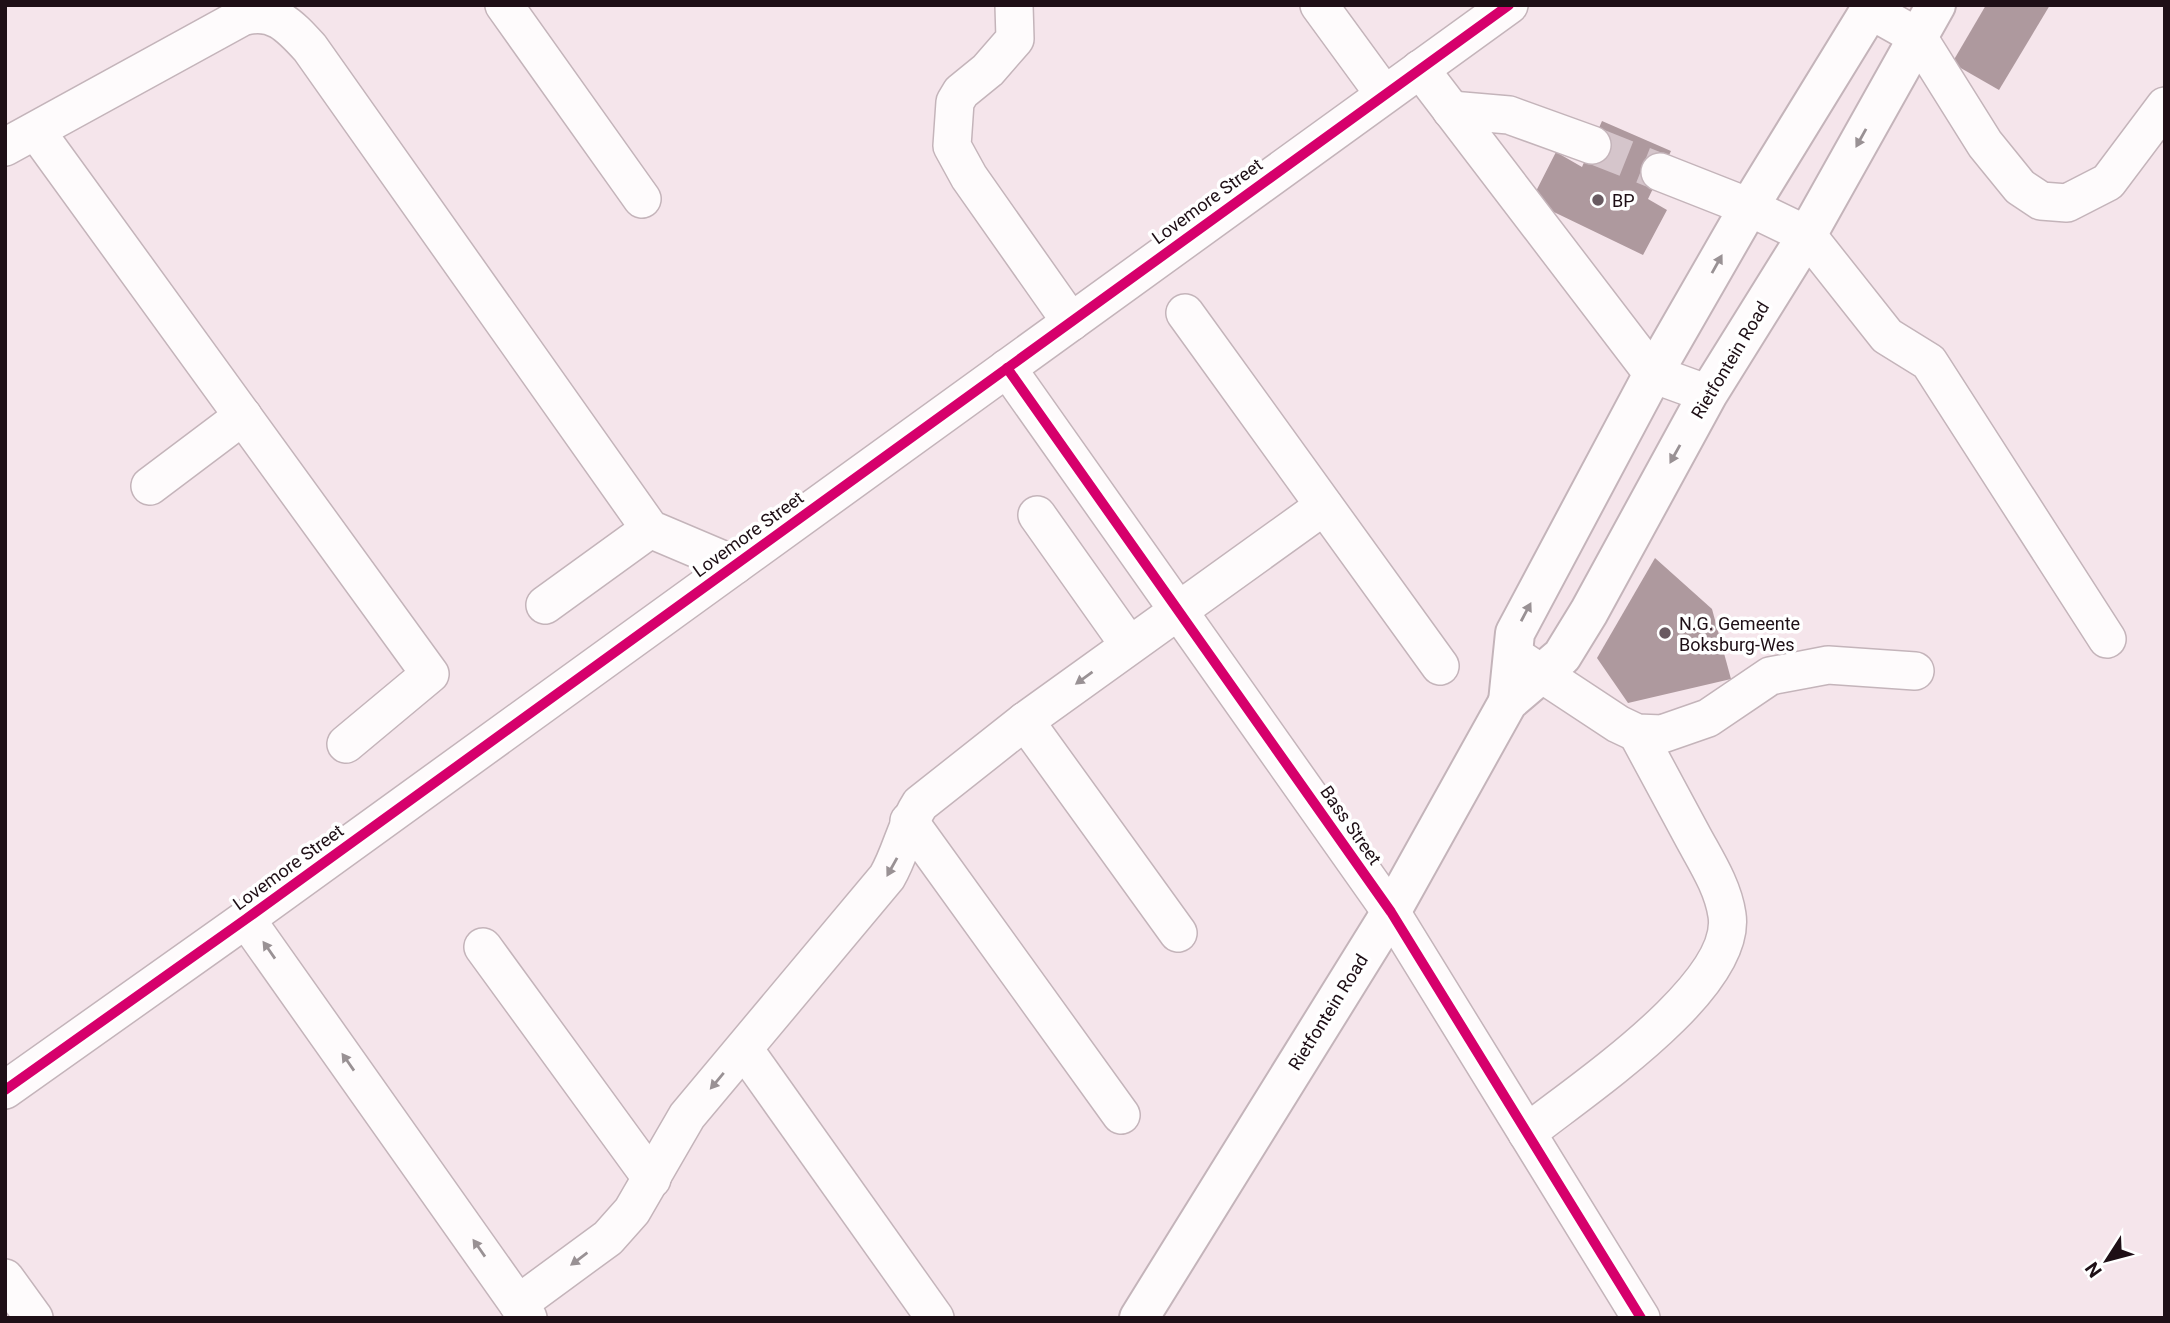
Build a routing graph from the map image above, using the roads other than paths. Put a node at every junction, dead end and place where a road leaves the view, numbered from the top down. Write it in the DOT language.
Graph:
graph roads {
  1 [pos="504,5"];
  2 [pos="1014,5"];
  3 [pos="1319,5"];
  4 [pos="1509,5"];
  5 [pos="1871,8"];
  6 [pos="1927,21"];
  7 [pos="1420,69"];
  8 [pos="1384,94"];
  9 [pos="2165,106"];
  10 [pos="1451,110"];
  11 [pos="20,139"];
  12 [pos="1592,145"];
  13 [pos="1660,172"];
  14 [pos="642,200"];
  15 [pos="1749,207"];
  16 [pos="1807,235"];
  17 [pos="1185,313"];
  18 [pos="1071,322"];
  19 [pos="1007,368"];
  20 [pos="1653,374"];
  21 [pos="1708,394"];
  22 [pos="243,416"];
  23 [pos="150,486"];
  24 [pos="1324,506"];
  25 [pos="1037,515"];
  26 [pos="650,529"];
  27 [pos="735,565"];
  28 [pos="545,605"];
  29 [pos="1178,610"];
  30 [pos="2106,639"];
  31 [pos="1129,645"];
  32 [pos="1527,664"];
  33 [pos="1440,666"];
  34 [pos="1915,671"];
  35 [pos="1024,721"];
  36 [pos="1637,733"];
  37 [pos="345,744"];
  38 [pos="909,821"];
  39 [pos="1391,912"];
  40 [pos="246,919"];
  41 [pos="1178,933"];
  42 [pos="483,947"];
  43 [pos="744,1049"];
  44 [pos="5,1090"];
  45 [pos="1121,1115"];
  46 [pos="1527,1133"];
  47 [pos="652,1179"];
  48 [pos="5,1278"];
  49 [pos="523,1311"];
  50 [pos="34,1318"];
  51 [pos="935,1318"];
  52 [pos="1139,1318"];
  53 [pos="1641,1318"];
  1 -- 14 [label="street"];
  2 -- 18 [label="street"];
  3 -- 8 [label="street"];
  4 -- 7 [label="street, Lovemore Street"];
  5 -- 6 [label="street"];
  5 -- 15 [label="main road"];
  6 -- 9 [label="street"];
  6 -- 16 [label="main road, Rietfontein Road, one-way"];
  7 -- 8 [label="street, Lovemore Street"];
  7 -- 10 [label="street"];
  8 -- 18 [label="street, Lovemore Street"];
  10 -- 12 [label="street"];
  10 -- 20 [label="street"];
  11 -- 22 [label="street"];
  11 -- 26 [label="street"];
  13 -- 15 [label="street"];
  15 -- 16 [label="street"];
  20 -- 15 [label="main road, one-way"];
  16 -- 21 [label="main road, Rietfontein Road"];
  16 -- 30 [label="street"];
  17 -- 24 [label="street"];
  18 -- 19 [label="street, Lovemore Street"];
  19 -- 27 [label="street, Lovemore Street"];
  19 -- 29 [label="street, Bass Street"];
  20 -- 21 [label="street"];
  32 -- 20 [label="main road, one-way"];
  21 -- 32 [label="main road, Rietfontein Road, one-way"];
  22 -- 23 [label="street"];
  22 -- 37 [label="street"];
  24 -- 29 [label="street"];
  24 -- 33 [label="street"];
  25 -- 31 [label="street"];
  26 -- 27 [label="street"];
  26 -- 28 [label="street"];
  27 -- 40 [label="street, Lovemore Street"];
  29 -- 31 [label="street"];
  29 -- 39 [label="street, Bass Street"];
  31 -- 35 [label="street, one-way"];
  32 -- 36 [label="street"];
  32 -- 39 [label="main road, Rietfontein Road"];
  34 -- 36 [label="street"];
  35 -- 38 [label="street"];
  35 -- 41 [label="street"];
  36 -- 46 [label="street"];
  38 -- 43 [label="street, one-way"];
  38 -- 45 [label="street"];
  39 -- 46 [label="street, Bass Street"];
  39 -- 52 [label="main road, Rietfontein Road"];
  40 -- 44 [label="street, Lovemore Street"];
  49 -- 40 [label="street, one-way"];
  42 -- 47 [label="street"];
  43 -- 47 [label="street, one-way"];
  43 -- 51 [label="street"];
  46 -- 53 [label="street, Bass Street"];
  47 -- 49 [label="street, one-way"];
  48 -- 50 [label="street"];
}
